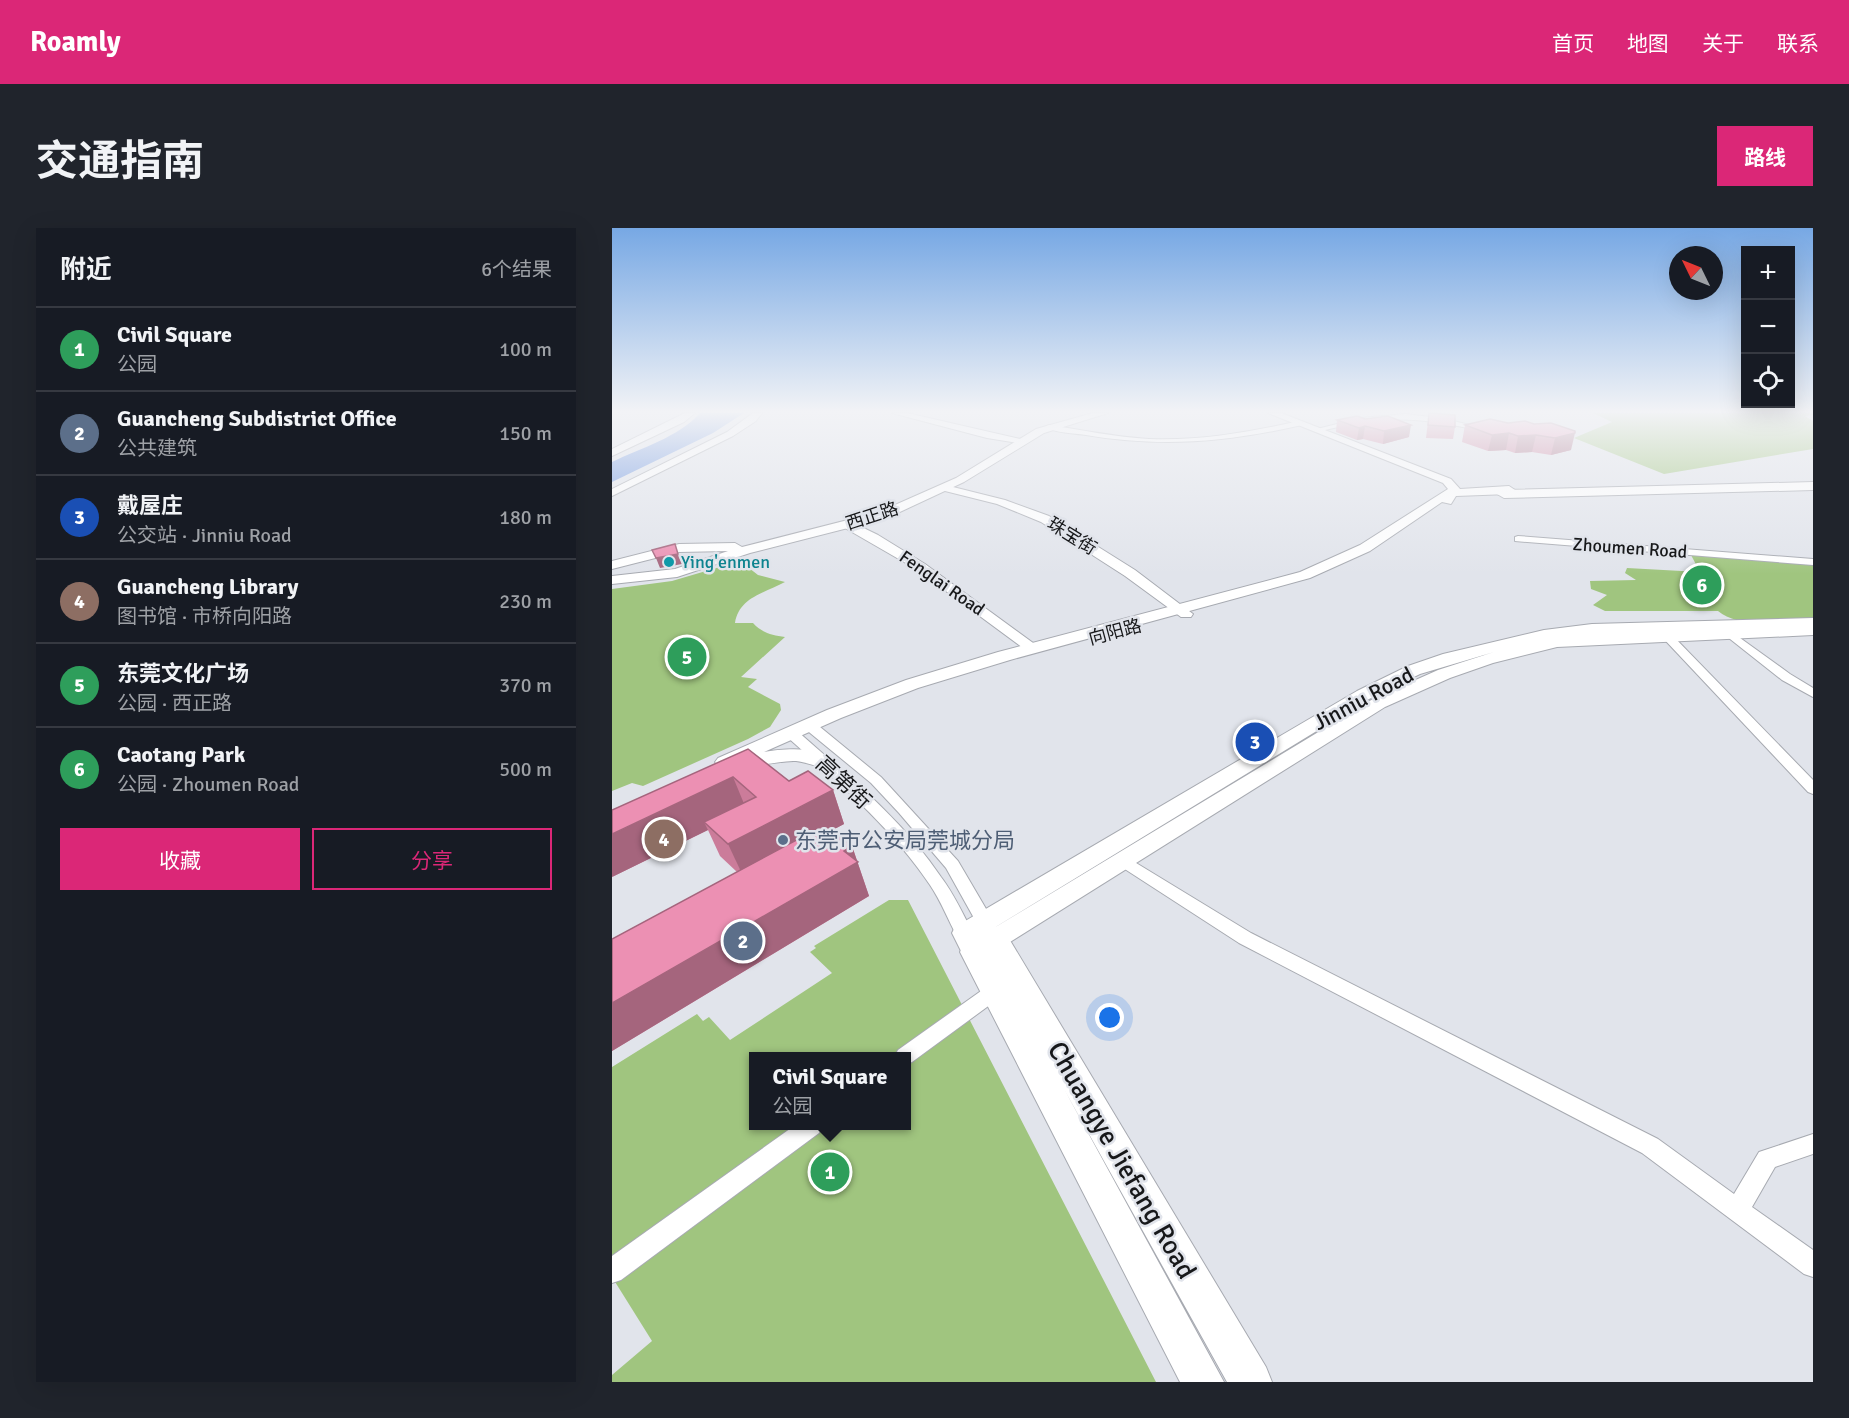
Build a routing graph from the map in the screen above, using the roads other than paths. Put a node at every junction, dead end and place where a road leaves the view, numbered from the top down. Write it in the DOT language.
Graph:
graph roads {
  1 [pos="652,467"];
  2 [pos="981,467"];
  3 [pos="1411,467"];
  4 [pos="1411,467"];
  5 [pos="1414,468"];
  6 [pos="626,478"];
  7 [pos="1441,478"];
  8 [pos="1813,484"];
  9 [pos="945,488"];
  10 [pos="1486,490"];
  11 [pos="1518,492"];
  12 [pos="612,493"];
  13 [pos="1446,498"];
  14 [pos="849,525"];
  15 [pos="1518,539"];
  16 [pos="765,544"];
  17 [pos="645,555"];
  18 [pos="612,558"];
  19 [pos="1813,562"];
  20 [pos="612,565"];
  21 [pos="615,581"];
  22 [pos="1183,612"];
  23 [pos="1811,630"];
  24 [pos="1729,633"];
  25 [pos="1667,636"];
  26 [pos="1032,648"];
  27 [pos="1813,693"];
  28 [pos="804,733"];
  29 [pos="767,751"];
  30 [pos="824,762"];
  31 [pos="711,775"];
  32 [pos="1813,789"];
  33 [pos="1123,860"];
  34 [pos="979,936"];
  35 [pos="994,991"];
  36 [pos="910,1052"];
  37 [pos="804,1130"];
  38 [pos="1813,1144"];
  39 [pos="1738,1210"];
  40 [pos="1813,1265"];
  41 [pos="612,1271"];
  42 [pos="1203,1382"];
  43 [pos="1251,1382"];
  1 -- 6 [label="street"];
  2 -- 9 [label="main road, 西正路"];
  3 -- 5 [label="main road"];
  4 -- 5 [label="main road"];
  5 -- 7 [label="main road"];
  5 -- 11 [label="main road"];
  5 -- 13 [label="main road"];
  6 -- 12 [label="street"];
  7 -- 10 [label="main road"];
  7 -- 13 [label="main road"];
  8 -- 11 [label="main road"];
  9 -- 14 [label="main road, 西正路"];
  9 -- 22 [label="street, 珠宝街"];
  10 -- 11 [label="main road"];
  10 -- 13 [label="main road"];
  11 -- 13 [label="main road"];
  13 -- 22 [label="main road, 向阳路"];
  14 -- 16 [label="main road, 西正路"];
  14 -- 26 [label="street, Fenglai Road"];
  15 -- 19 [label="street, Zhoumen Road"];
  16 -- 17 [label="main road, 西正路"];
  16 -- 21 [label="main road, 西正路"];
  17 -- 18 [label="main road"];
  17 -- 20 [label="main road, 西正路"];
  22 -- 26 [label="main road, 向阳路"];
  22 -- 28 [label="main road, 向阳路"];
  23 -- 24 [label="main road"];
  23 -- 34 [label="main road, Jinniu Road"];
  24 -- 25 [label="main road"];
  24 -- 27 [label="street"];
  25 -- 32 [label="street"];
  25 -- 33 [label="main road"];
  26 -- 28 [label="main road, 向阳路"];
  28 -- 29 [label="main road, 向阳路"];
  28 -- 30 [label="street, 高第街"];
  28 -- 34 [label="street, 高第街"];
  29 -- 30 [label="main road"];
  29 -- 31 [label="main road"];
  30 -- 34 [label="street, 高第街"];
  33 -- 34 [label="main road"];
  33 -- 39 [label="street"];
  34 -- 35 [label="main road, Chuangye Jiefang Road"];
  34 -- 43 [label="main road, Chuangye Jiefang Road"];
  35 -- 36 [label="street"];
  35 -- 42 [label="main road, Chuangye Jiefang Road"];
  37 -- 41 [label="street"];
  38 -- 39 [label="street"];
  39 -- 40 [label="street"];
}
